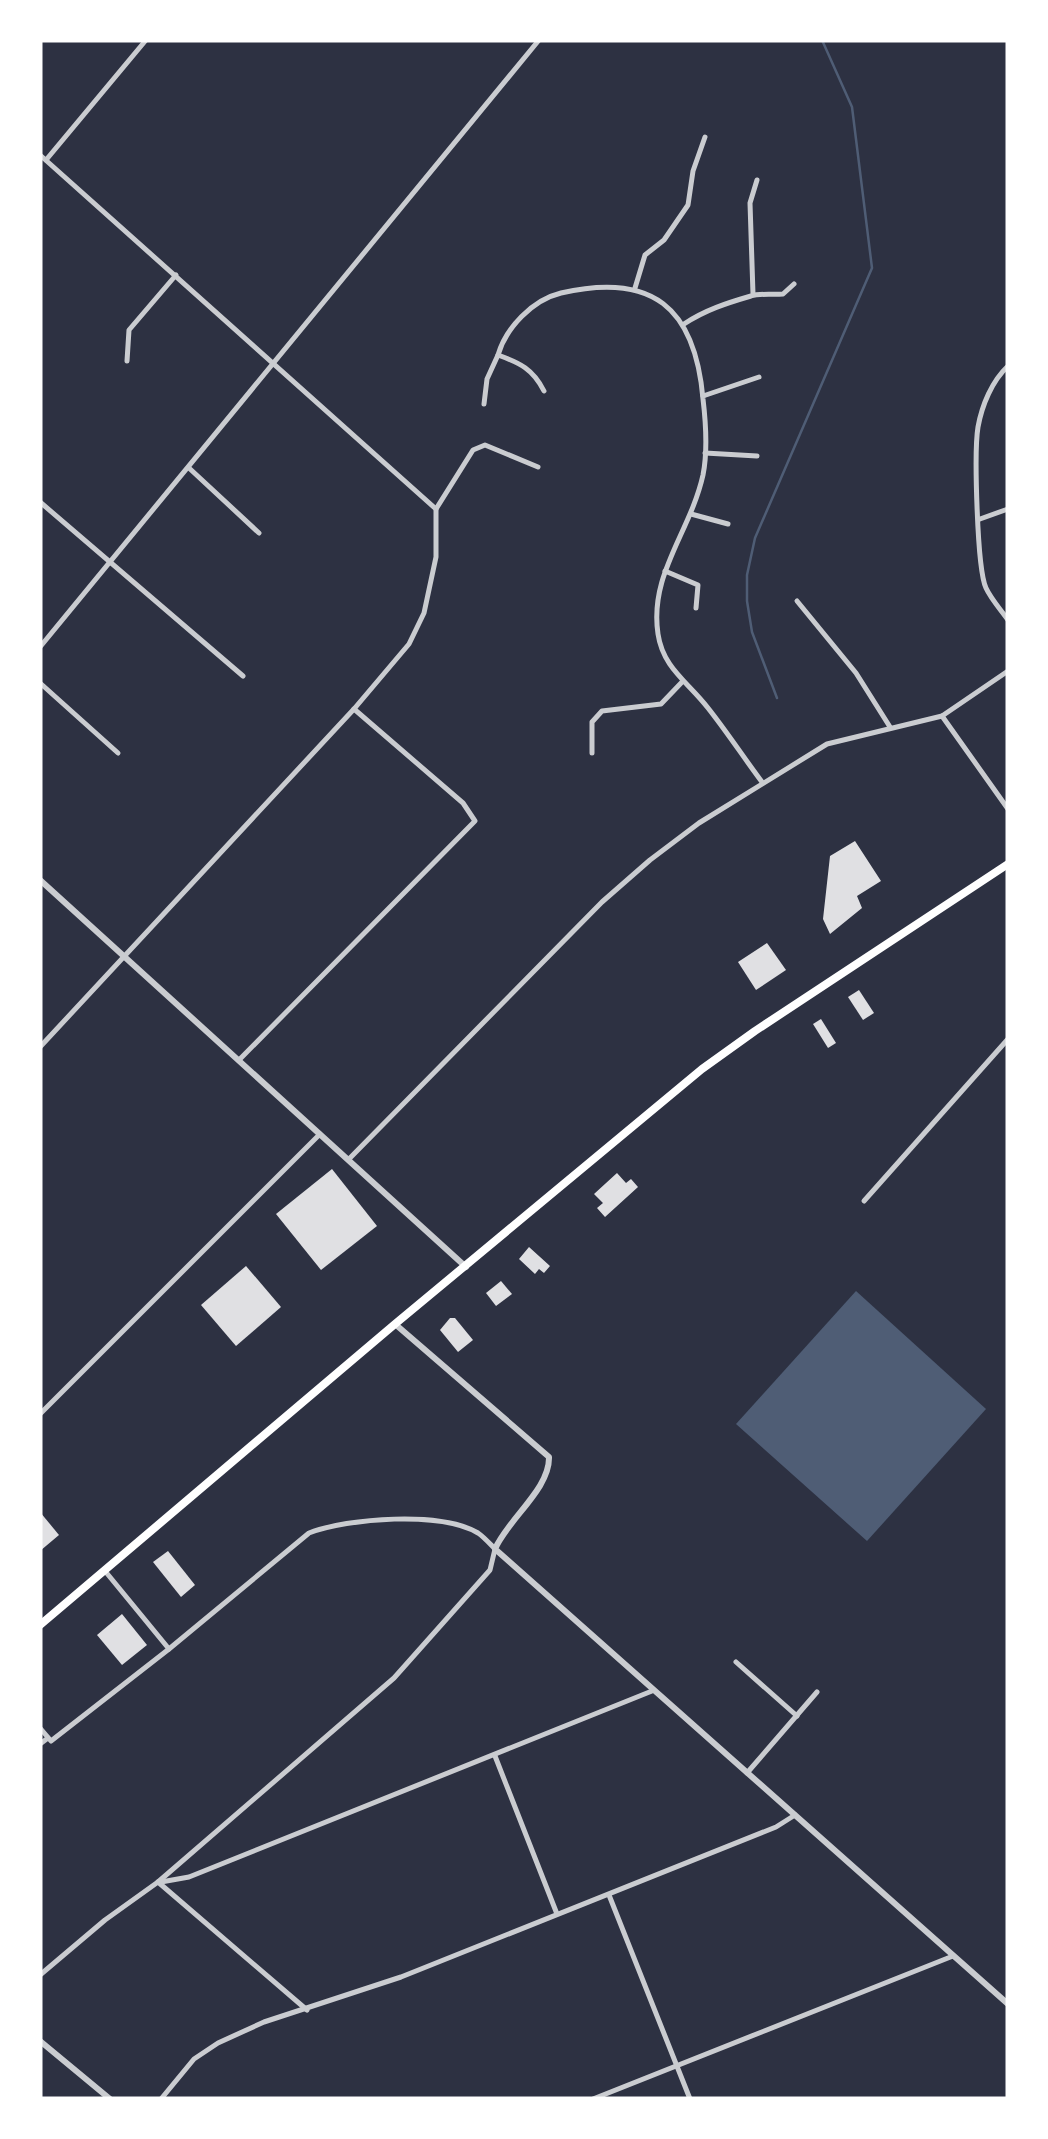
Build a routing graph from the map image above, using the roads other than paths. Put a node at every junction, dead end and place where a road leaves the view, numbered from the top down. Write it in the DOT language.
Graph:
graph roads {
  1 [pos="146,40"];
  2 [pos="538,40"];
  3 [pos="705,136"];
  4 [pos="43,158"];
  5 [pos="757,180"];
  6 [pos="176,275"];
  7 [pos="794,284"];
  8 [pos="636,288"];
  9 [pos="753,294"];
  10 [pos="684,324"];
  11 [pos="498,355"];
  12 [pos="127,361"];
  13 [pos="275,362"];
  14 [pos="1008,366"];
  15 [pos="759,376"];
  16 [pos="544,390"];
  17 [pos="703,396"];
  18 [pos="484,404"];
  19 [pos="705,453"];
  20 [pos="757,456"];
  21 [pos="538,466"];
  22 [pos="189,468"];
  23 [pos="40,502"];
  24 [pos="436,509"];
  25 [pos="1008,509"];
  26 [pos="691,514"];
  27 [pos="980,519"];
  28 [pos="728,524"];
  29 [pos="259,533"];
  30 [pos="109,564"];
  31 [pos="665,571"];
  32 [pos="798,601"];
  33 [pos="696,608"];
  34 [pos="1008,620"];
  35 [pos="40,647"];
  36 [pos="1008,671"];
  37 [pos="243,676"];
  38 [pos="682,681"];
  39 [pos="40,683"];
  40 [pos="354,708"];
  41 [pos="942,716"];
  42 [pos="890,727"];
  43 [pos="592,752"];
  44 [pos="118,753"];
  45 [pos="762,782"];
  46 [pos="1008,809"];
  47 [pos="1008,864"];
  48 [pos="40,880"];
  49 [pos="124,954"];
  50 [pos="1008,1039"];
  51 [pos="40,1047"];
  52 [pos="240,1059"];
  53 [pos="320,1134"];
  54 [pos="348,1159"];
  55 [pos="864,1201"];
  56 [pos="466,1267"];
  57 [pos="395,1324"];
  58 [pos="40,1414"];
  59 [pos="495,1550"];
  60 [pos="106,1571"];
  61 [pos="40,1624"];
  62 [pos="170,1649"];
  63 [pos="736,1662"];
  64 [pos="652,1691"];
  65 [pos="817,1692"];
  66 [pos="796,1716"];
  67 [pos="40,1728"];
  68 [pos="48,1738"];
  69 [pos="40,1744"];
  70 [pos="495,1756"];
  71 [pos="746,1774"];
  72 [pos="795,1815"];
  73 [pos="158,1882"];
  74 [pos="609,1894"];
  75 [pos="558,1914"];
  76 [pos="953,1956"];
  77 [pos="40,1975"];
  78 [pos="1008,2004"];
  79 [pos="306,2010"];
  80 [pos="40,2040"];
  81 [pos="678,2066"];
  82 [pos="110,2099"];
  83 [pos="161,2099"];
  84 [pos="593,2099"];
  85 [pos="690,2099"];
  1 -- 4 [label="street"];
  2 -- 13 [label="street"];
  3 -- 8 [label="street"];
  4 -- 6 [label="street"];
  5 -- 9 [label="street"];
  6 -- 12 [label="street"];
  6 -- 13 [label="street"];
  7 -- 9 [label="street"];
  8 -- 10 [label="street"];
  8 -- 11 [label="street"];
  9 -- 10 [label="street"];
  10 -- 17 [label="street"];
  11 -- 16 [label="street"];
  11 -- 18 [label="street"];
  13 -- 22 [label="street"];
  13 -- 24 [label="street"];
  14 -- 27 [label="street"];
  15 -- 17 [label="street"];
  17 -- 19 [label="street"];
  19 -- 20 [label="street"];
  19 -- 26 [label="street"];
  21 -- 24 [label="street"];
  22 -- 29 [label="street"];
  22 -- 30 [label="street"];
  23 -- 30 [label="street"];
  24 -- 40 [label="street"];
  25 -- 27 [label="street"];
  26 -- 28 [label="street"];
  26 -- 31 [label="street"];
  27 -- 34 [label="street"];
  30 -- 35 [label="street"];
  30 -- 37 [label="street"];
  31 -- 33 [label="street"];
  31 -- 38 [label="street"];
  32 -- 42 [label="street"];
  36 -- 41 [label="street"];
  38 -- 43 [label="street"];
  38 -- 45 [label="street"];
  39 -- 44 [label="street"];
  40 -- 49 [label="street"];
  40 -- 52 [label="street"];
  41 -- 42 [label="street"];
  41 -- 46 [label="street"];
  42 -- 45 [label="street"];
  45 -- 54 [label="street"];
  47 -- 56 [label="main road"];
  48 -- 49 [label="street"];
  49 -- 51 [label="street"];
  49 -- 52 [label="street"];
  50 -- 55 [label="street"];
  52 -- 53 [label="street"];
  53 -- 54 [label="street"];
  53 -- 58 [label="street"];
  54 -- 56 [label="street"];
  56 -- 57 [label="main road"];
  57 -- 59 [label="street"];
  57 -- 60 [label="main road"];
  59 -- 62 [label="street"];
  59 -- 64 [label="street"];
  59 -- 73 [label="street"];
  60 -- 61 [label="main road"];
  60 -- 62 [label="street"];
  62 -- 68 [label="street"];
  63 -- 66 [label="street"];
  64 -- 70 [label="street"];
  64 -- 71 [label="street"];
  65 -- 66 [label="street"];
  66 -- 71 [label="street"];
  67 -- 68 [label="street"];
  68 -- 69 [label="street"];
  70 -- 73 [label="street"];
  70 -- 75 [label="street"];
  71 -- 72 [label="street"];
  72 -- 74 [label="street"];
  72 -- 76 [label="street"];
  73 -- 77 [label="street"];
  73 -- 79 [label="street"];
  74 -- 75 [label="street"];
  74 -- 81 [label="street"];
  75 -- 79 [label="street"];
  76 -- 78 [label="street"];
  76 -- 81 [label="street"];
  79 -- 83 [label="street"];
  80 -- 82 [label="street"];
  81 -- 84 [label="street"];
  81 -- 85 [label="street"];
}
